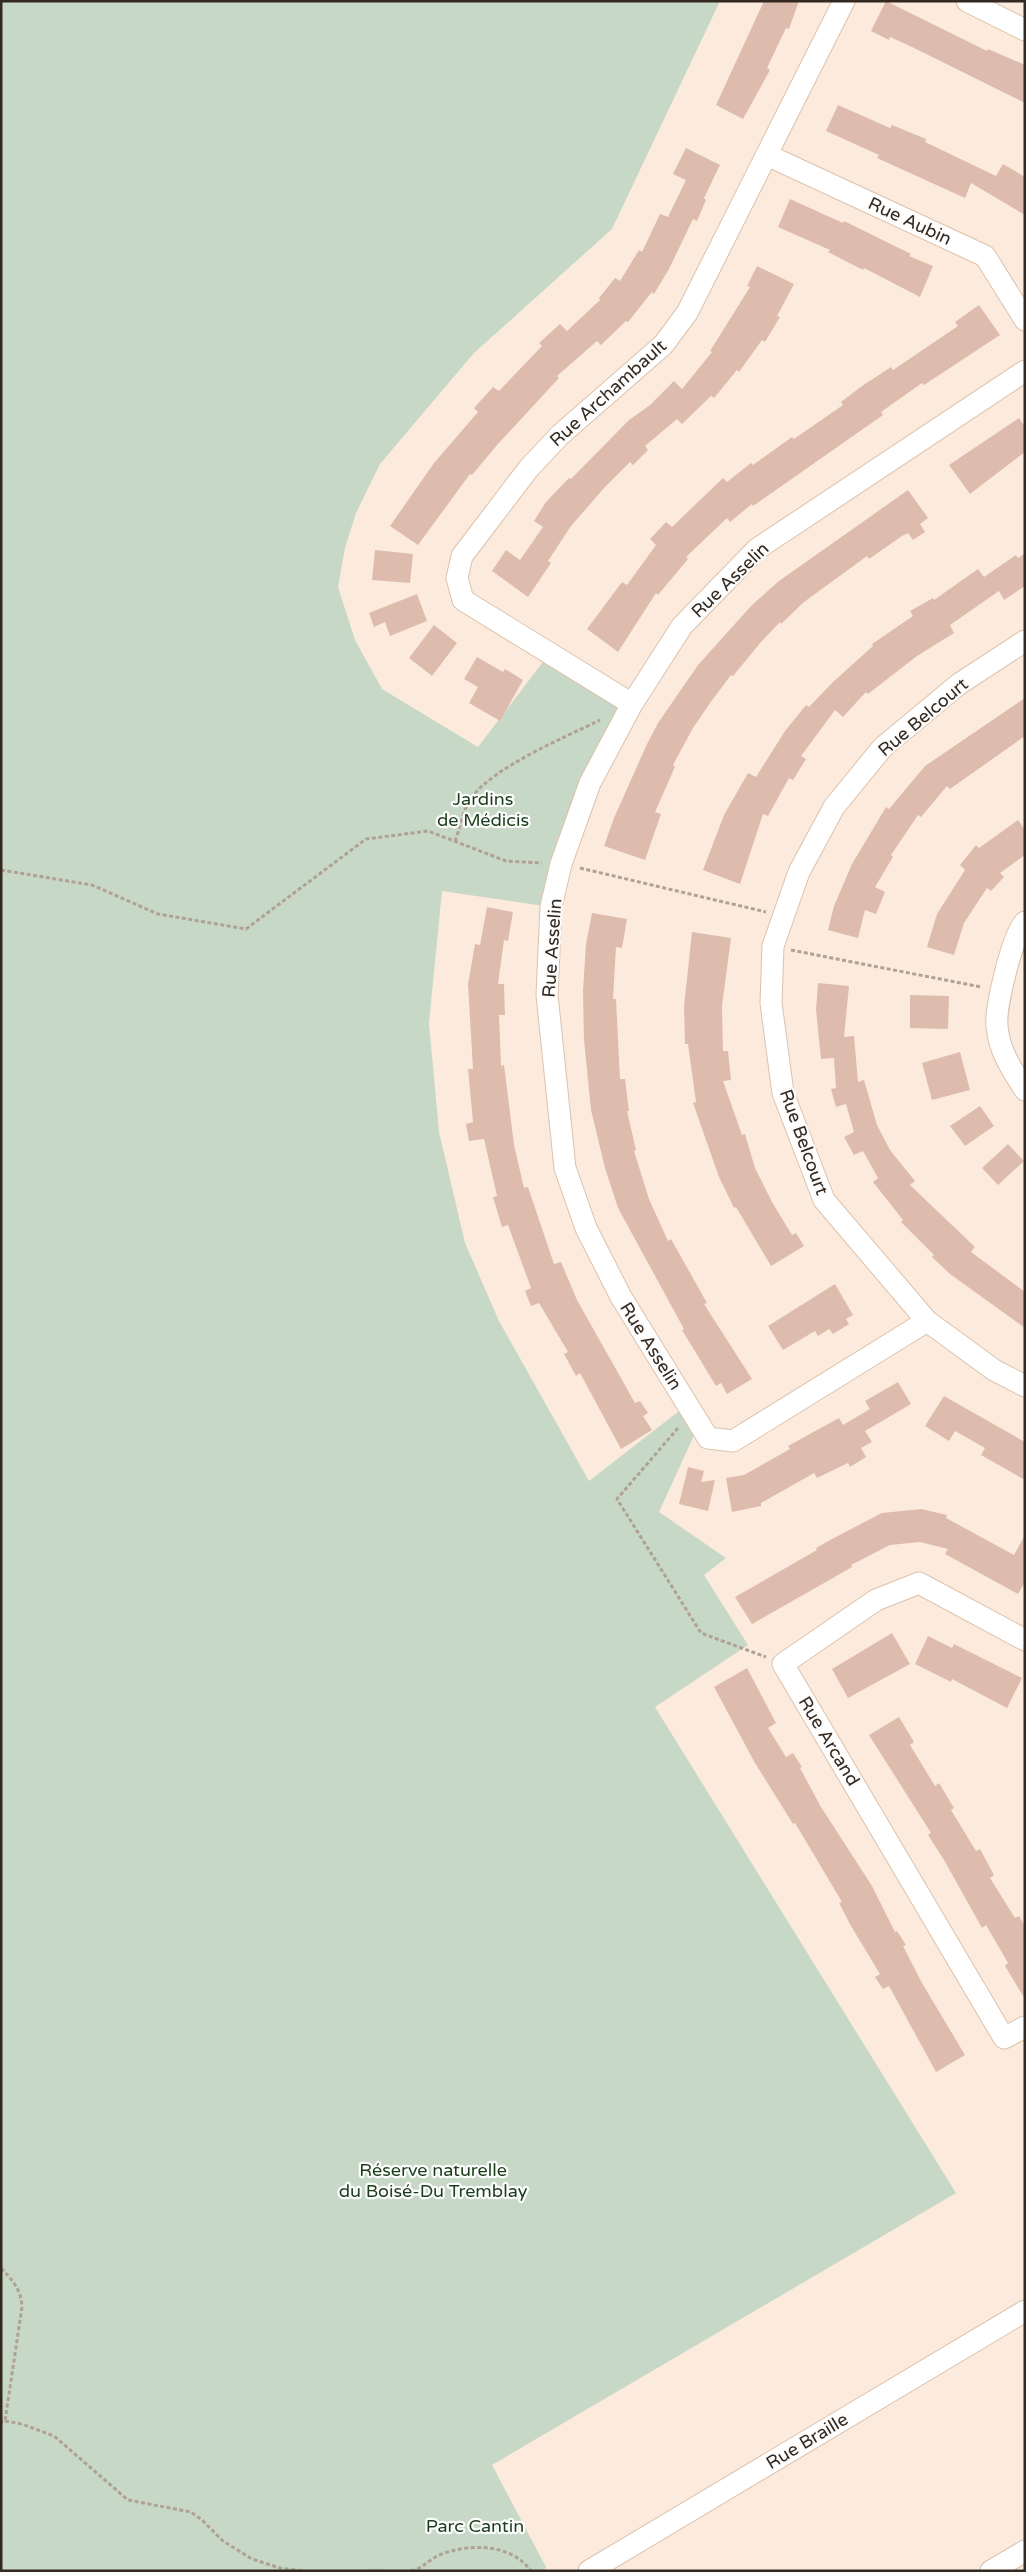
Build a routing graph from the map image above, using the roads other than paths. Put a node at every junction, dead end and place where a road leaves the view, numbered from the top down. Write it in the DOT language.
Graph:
graph roads {
  1 [pos="844,1"];
  2 [pos="967,1"];
  3 [pos="1025,30"];
  4 [pos="767,155"];
  5 [pos="1025,320"];
  6 [pos="1025,371"];
  7 [pos="1025,641"];
  8 [pos="632,704"];
  9 [pos="1025,922"];
  10 [pos="1025,1090"];
  11 [pos="927,1320"];
  12 [pos="1025,1386"];
  13 [pos="1025,1640"];
  14 [pos="1025,2027"];
  15 [pos="1025,2311"];
  16 [pos="1025,2551"];
  17 [pos="589,2571"];
  18 [pos="991,2571"];
  1 -- 4 [label="street, Rue Archambault"];
  2 -- 3 [label="street"];
  4 -- 5 [label="street, Rue Aubin"];
  4 -- 8 [label="street, Rue Archambault"];
  6 -- 8 [label="street, Rue Asselin"];
  7 -- 11 [label="street, Rue Belcourt"];
  8 -- 11 [label="street, Rue Asselin"];
  9 -- 10 [label="street"];
  11 -- 12 [label="street, Rue Belcourt"];
  13 -- 14 [label="street, Rue Arcand"];
  15 -- 17 [label="street, Rue Braille"];
  16 -- 18 [label="street"];
}
